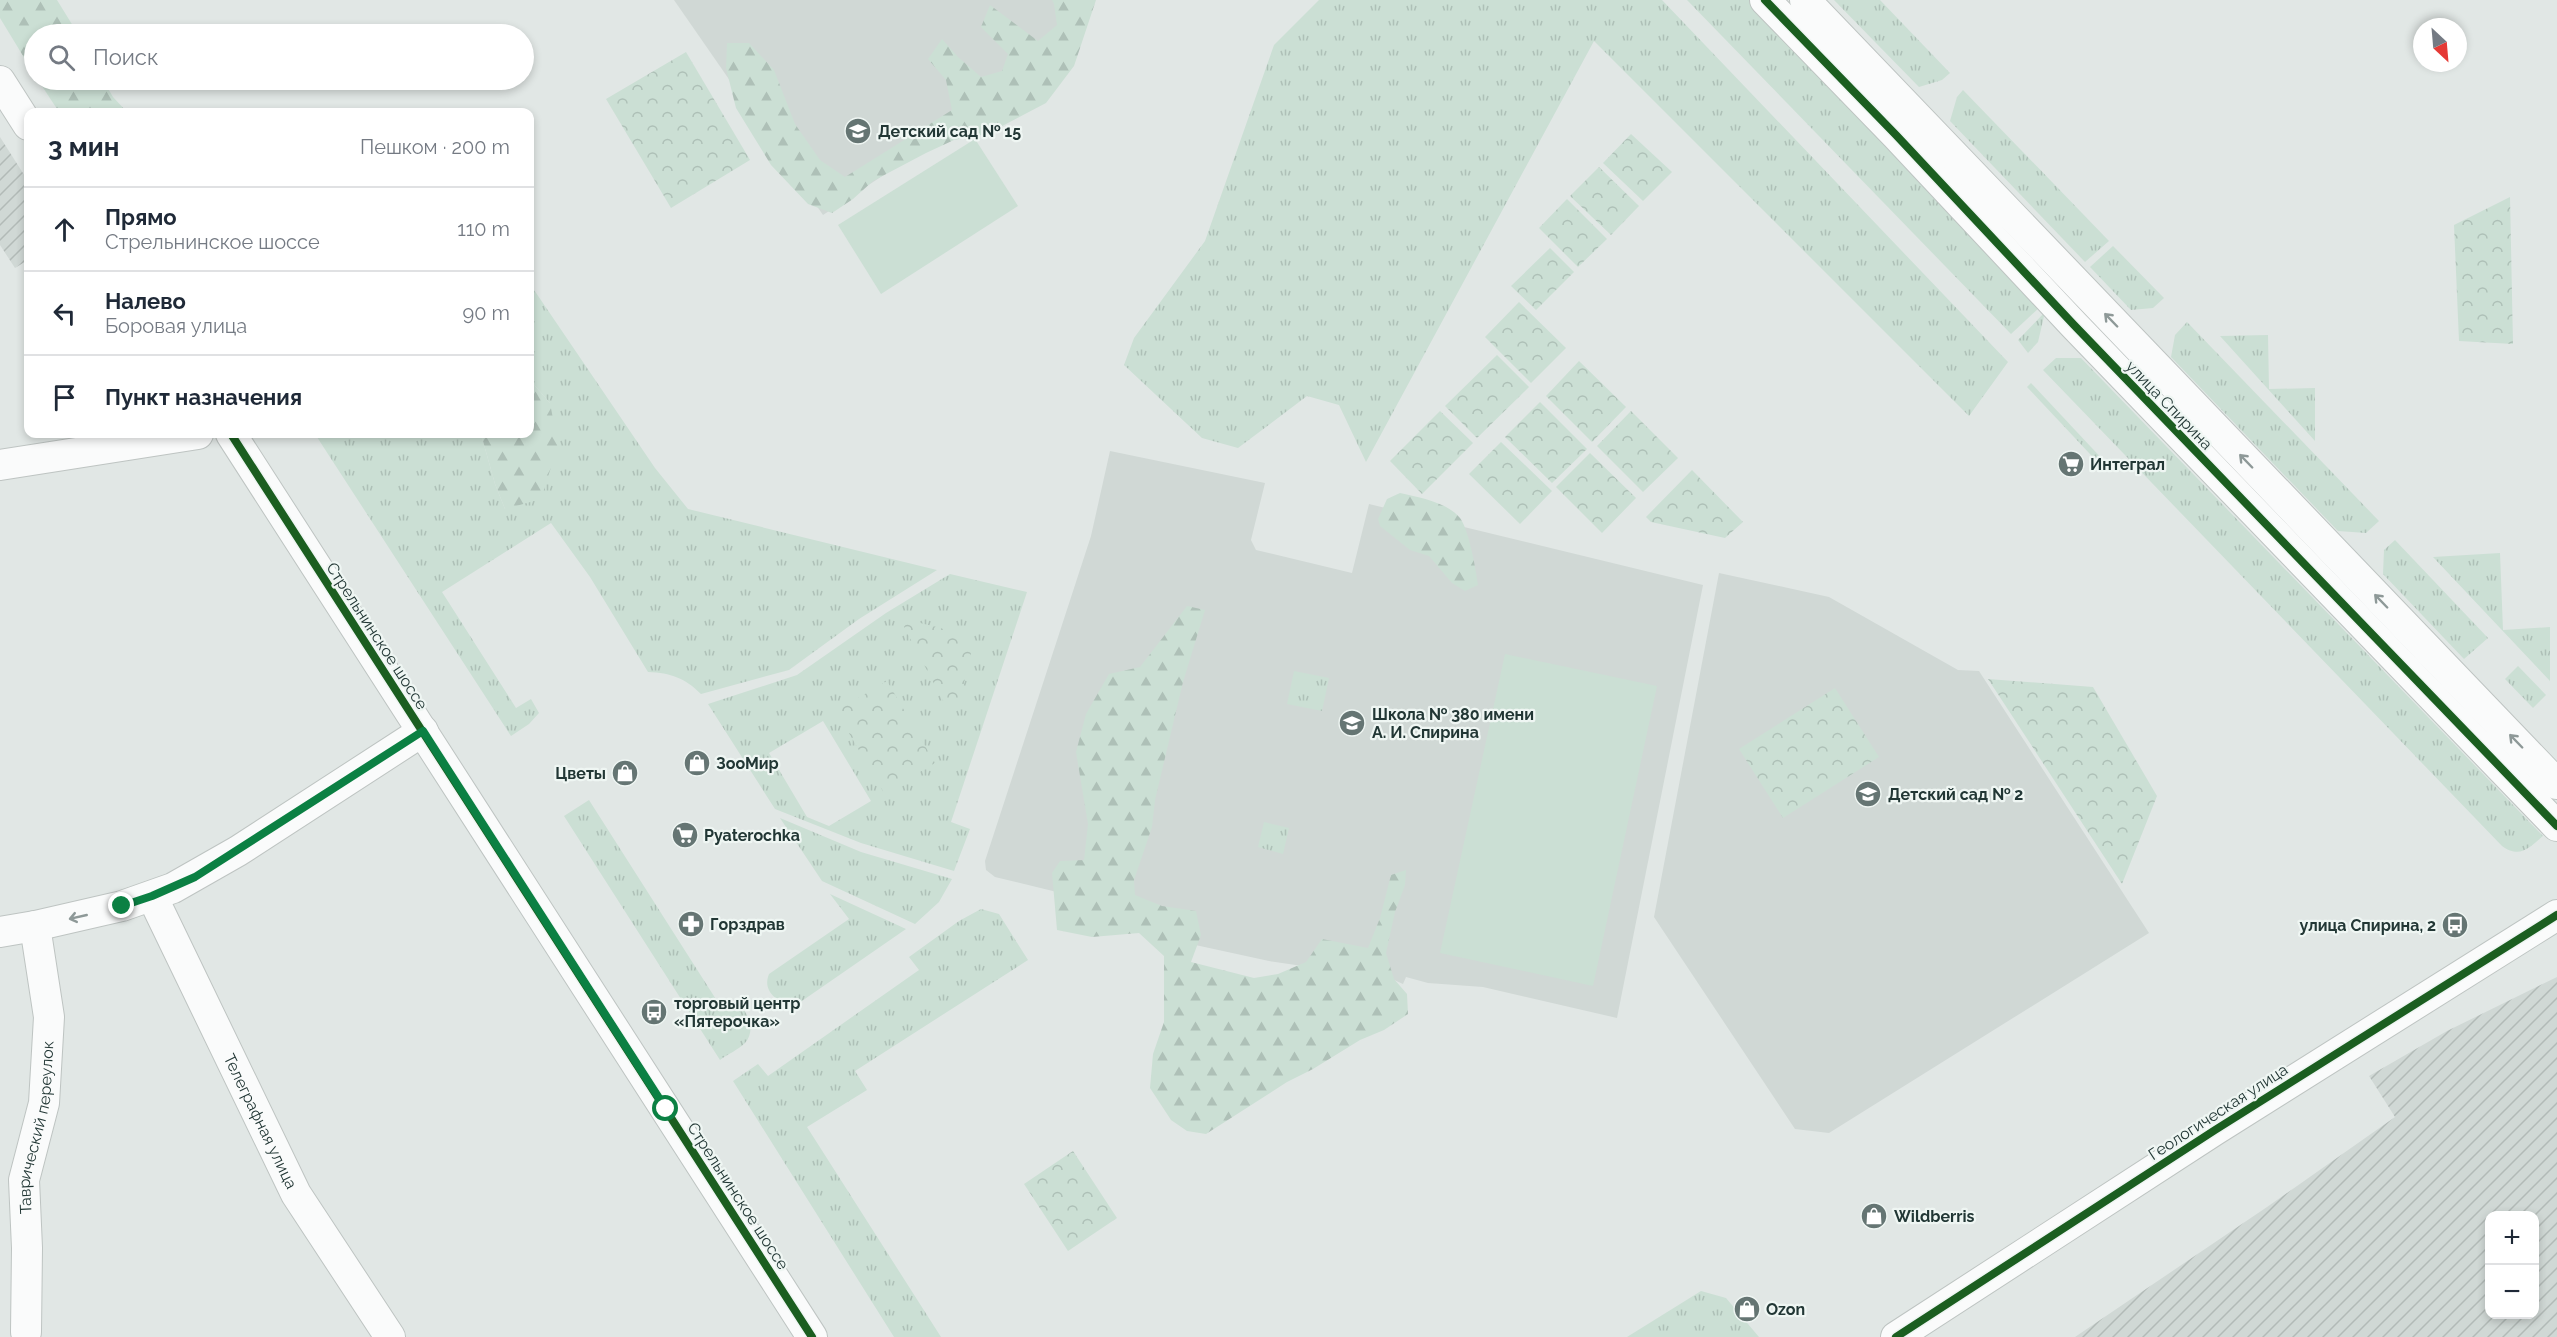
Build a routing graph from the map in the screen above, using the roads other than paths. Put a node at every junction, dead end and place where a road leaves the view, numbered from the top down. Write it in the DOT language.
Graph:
graph roads {
  1 [pos="1765,0"];
  2 [pos="1804,0"];
  3 [pos="0,81"];
  4 [pos="24,119"];
  5 [pos="172,438"];
  6 [pos="234,438"];
  7 [pos="0,465"];
  8 [pos="423,731"];
  9 [pos="2557,784"];
  10 [pos="2557,826"];
  11 [pos="152,896"];
  12 [pos="2557,915"];
  13 [pos="35,926"];
  14 [pos="0,932"];
  15 [pos="26,1332"];
  16 [pos="390,1337"];
  17 [pos="812,1337"];
  18 [pos="1896,1337"];
  1 -- 10 [label="street, улица Спирина"];
  9 -- 2 [label="street, улица Спирина, one-way"];
  3 -- 4 [label="street"];
  5 -- 7 [label="street"];
  6 -- 8 [label="street, Стрельнинское шоссе"];
  8 -- 11 [label="street"];
  8 -- 17 [label="street, Стрельнинское шоссе"];
  11 -- 13 [label="street, one-way"];
  11 -- 16 [label="street, Телеграфная улица"];
  12 -- 18 [label="street, Геологическая улица"];
  13 -- 14 [label="street"];
  13 -- 15 [label="street, Таврический переулок"];
}
